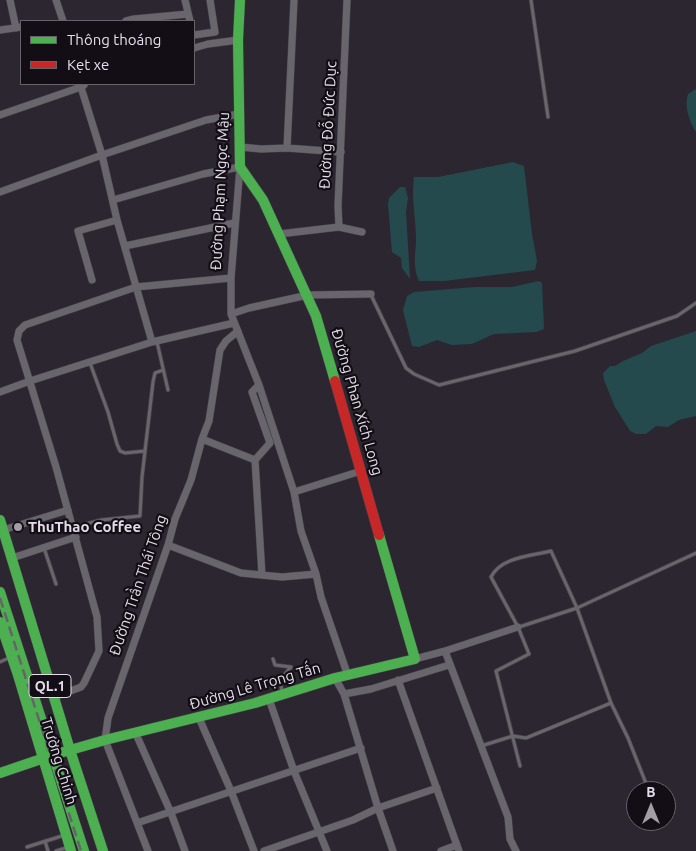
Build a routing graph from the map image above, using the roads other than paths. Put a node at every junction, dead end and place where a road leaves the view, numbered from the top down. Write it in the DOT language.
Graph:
graph roads {
  1 [pos="10,0"];
  2 [pos="56,0"];
  3 [pos="185,0"];
  4 [pos="210,0"];
  5 [pos="240,0"];
  6 [pos="294,0"];
  7 [pos="347,0"];
  8 [pos="531,0"];
  9 [pos="189,18"];
  10 [pos="63,20"];
  11 [pos="129,20"];
  12 [pos="18,28"];
  13 [pos="0,30"];
  14 [pos="195,37"];
  15 [pos="238,40"];
  16 [pos="195,48"];
  17 [pos="82,85"];
  18 [pos="239,114"];
  19 [pos="0,115"];
  20 [pos="548,117"];
  21 [pos="240,147"];
  22 [pos="287,148"];
  23 [pos="341,152"];
  24 [pos="102,155"];
  25 [pos="240,167"];
  26 [pos="0,192"];
  27 [pos="112,200"];
  28 [pos="117,220"];
  29 [pos="234,223"];
  30 [pos="339,227"];
  31 [pos="362,232"];
  32 [pos="279,234"];
  33 [pos="125,246"];
  34 [pos="231,278"];
  35 [pos="92,280"];
  36 [pos="136,286"];
  37 [pos="371,294"];
  38 [pos="308,296"];
  39 [pos="696,303"];
  40 [pos="231,314"];
  41 [pos="234,323"];
  42 [pos="238,331"];
  43 [pos="154,342"];
  44 [pos="90,363"];
  45 [pos="164,370"];
  46 [pos="30,381"];
  47 [pos="260,385"];
  48 [pos="168,390"];
  49 [pos="0,392"];
  50 [pos="202,439"];
  51 [pos="145,451"];
  52 [pos="255,460"];
  53 [pos="361,471"];
  54 [pos="294,492"];
  55 [pos="68,510"];
  56 [pos="0,520"];
  57 [pos="73,528"];
  58 [pos="3,530"];
  59 [pos="76,537"];
  60 [pos="168,545"];
  61 [pos="44,548"];
  62 [pos="696,553"];
  63 [pos="12,558"];
  64 [pos="316,574"];
  65 [pos="262,575"];
  66 [pos="56,584"];
  67 [pos="0,592"];
  68 [pos="577,608"];
  69 [pos="0,622"];
  70 [pos="518,627"];
  71 [pos="445,651"];
  72 [pos="12,658"];
  73 [pos="273,658"];
  74 [pos="415,659"];
  75 [pos="0,662"];
  76 [pos="449,665"];
  77 [pos="348,676"];
  78 [pos="335,678"];
  79 [pos="398,680"];
  80 [pos="344,694"];
  81 [pos="283,695"];
  82 [pos="54,698"];
  83 [pos="269,699"];
  84 [pos="612,703"];
  85 [pos="199,718"];
  86 [pos="136,734"];
  87 [pos="513,736"];
  88 [pos="105,740"];
  89 [pos="480,746"];
  90 [pos="361,748"];
  91 [pos="70,750"];
  92 [pos="48,757"];
  93 [pos="520,766"];
  94 [pos="294,771"];
  95 [pos="0,773"];
  96 [pos="645,781"];
  97 [pos="437,788"];
  98 [pos="231,791"];
  99 [pos="378,808"];
  100 [pos="171,813"];
  101 [pos="138,823"];
  102 [pos="319,832"];
  103 [pos="66,835"];
  104 [pos="45,842"];
  105 [pos="27,847"];
  106 [pos="458,848"];
  107 [pos="70,849"];
  108 [pos="48,851"];
  109 [pos="56,851"];
  110 [pos="84,851"];
  111 [pos="103,851"];
  112 [pos="148,851"];
  113 [pos="185,851"];
  114 [pos="254,851"];
  115 [pos="264,851"];
  116 [pos="327,851"];
  117 [pos="393,851"];
  118 [pos="441,851"];
  119 [pos="516,851"];
  1 -- 12 [label="street"];
  2 -- 10 [label="street"];
  3 -- 9 [label="street"];
  4 -- 14 [label="street"];
  5 -- 15 [label="main road, Đường Phạm Ngọc Mậu"];
  6 -- 22 [label="street"];
  7 -- 23 [label="street, Đường Đỗ Đức Dục"];
  8 -- 20 [label="lane"];
  9 -- 11 [label="street"];
  12 -- 13 [label="street"];
  15 -- 16 [label="street"];
  15 -- 18 [label="main road, Đường Phạm Ngọc Mậu"];
  17 -- 19 [label="street"];
  17 -- 24 [label="street"];
  18 -- 21 [label="main road, Đường Phạm Ngọc Mậu"];
  18 -- 24 [label="street"];
  21 -- 22 [label="street"];
  21 -- 25 [label="main road, Đường Phạm Ngọc Mậu"];
  22 -- 23 [label="street"];
  23 -- 30 [label="street, Đường Đỗ Đức Dục"];
  24 -- 26 [label="street"];
  24 -- 27 [label="street"];
  25 -- 27 [label="street"];
  25 -- 29 [label="street, Đường Phạm Ngọc Mậu"];
  25 -- 32 [label="main road, Đường Phan Xích Long"];
  27 -- 28 [label="street"];
  28 -- 33 [label="street"];
  28 -- 35 [label="street"];
  29 -- 33 [label="street"];
  29 -- 34 [label="street, Đường Phạm Ngọc Mậu"];
  30 -- 31 [label="street"];
  30 -- 32 [label="street"];
  32 -- 38 [label="main road, Đường Phan Xích Long"];
  33 -- 36 [label="street"];
  34 -- 36 [label="street"];
  34 -- 40 [label="street, Đường Phạm Ngọc Mậu"];
  36 -- 43 [label="street"];
  36 -- 46 [label="street"];
  37 -- 38 [label="street"];
  37 -- 39 [label="lane"];
  38 -- 40 [label="street"];
  38 -- 53 [label="main road, Đường Phan Xích Long"];
  40 -- 41 [label="street, Đường Phạm Ngọc Mậu"];
  41 -- 42 [label="street, Đường Phạm Ngọc Mậu"];
  41 -- 43 [label="street"];
  42 -- 47 [label="street, Đường Phạm Ngọc Mậu"];
  42 -- 50 [label="street, Đường Trần Thái Tông"];
  43 -- 44 [label="street"];
  43 -- 45 [label="lane"];
  44 -- 46 [label="street"];
  44 -- 51 [label="lane"];
  45 -- 48 [label="lane"];
  45 -- 51 [label="lane"];
  46 -- 49 [label="street"];
  46 -- 55 [label="street"];
  47 -- 52 [label="street"];
  47 -- 54 [label="street, Đường Phạm Ngọc Mậu"];
  50 -- 52 [label="street"];
  50 -- 60 [label="street, Đường Trần Thái Tông"];
  51 -- 57 [label="lane"];
  52 -- 65 [label="street"];
  53 -- 54 [label="street"];
  53 -- 74 [label="main road, Đường Phan Xích Long"];
  54 -- 64 [label="street, Đường Phạm Ngọc Mậu"];
  55 -- 57 [label="street"];
  55 -- 58 [label="street"];
  56 -- 58 [label="main road, QL.1"];
  57 -- 59 [label="street"];
  58 -- 63 [label="main road, QL.1"];
  59 -- 61 [label="street"];
  59 -- 82 [label="street"];
  60 -- 65 [label="street"];
  60 -- 88 [label="street, Đường Trần Thái Tông"];
  61 -- 63 [label="street"];
  61 -- 66 [label="lane"];
  62 -- 68 [label="lane"];
  63 -- 82 [label="main road, QL.1"];
  64 -- 65 [label="street"];
  64 -- 77 [label="street, Đường Phạm Ngọc Mậu"];
  67 -- 92 [label="main road, QL.1"];
  68 -- 70 [label="lane"];
  68 -- 70 [label="lane"];
  68 -- 84 [label="lane"];
  69 -- 72 [label="main road, Trường Chinh"];
  70 -- 71 [label="street, Đường Lê Trọng Tấn"];
  70 -- 87 [label="lane"];
  71 -- 74 [label="street, Đường Lê Trọng Tấn"];
  71 -- 76 [label="street"];
  72 -- 75 [label="lane"];
  72 -- 92 [label="main road, Trường Chinh"];
  73 -- 81 [label="lane"];
  74 -- 77 [label="main road, Đường Lê Trọng Tấn"];
  76 -- 79 [label="street"];
  76 -- 89 [label="street"];
  77 -- 78 [label="main road, Đường Lê Trọng Tấn"];
  78 -- 80 [label="street"];
  78 -- 81 [label="main road, Đường Lê Trọng Tấn"];
  79 -- 80 [label="street"];
  79 -- 97 [label="street"];
  80 -- 90 [label="street"];
  81 -- 83 [label="main road, Đường Lê Trọng Tấn"];
  82 -- 91 [label="main road, QL.1"];
  83 -- 85 [label="main road, Đường Lê Trọng Tấn"];
  83 -- 94 [label="street"];
  84 -- 87 [label="lane"];
  84 -- 96 [label="lane"];
  85 -- 86 [label="main road, Đường Lê Trọng Tấn"];
  85 -- 98 [label="street"];
  86 -- 88 [label="main road, Đường Lê Trọng Tấn"];
  86 -- 100 [label="street"];
  87 -- 89 [label="lane"];
  87 -- 93 [label="lane"];
  88 -- 91 [label="main road, Đường Lê Trọng Tấn"];
  88 -- 101 [label="street, Đường Trần Thái Tông"];
  89 -- 119 [label="street"];
  90 -- 94 [label="street"];
  90 -- 99 [label="street"];
  91 -- 92 [label="main road, Đường Lê Trọng Tấn"];
  91 -- 111 [label="main road, QL.1"];
  92 -- 95 [label="main road, Đường Lê Trọng Tấn"];
  92 -- 103 [label="main road, Trường Chinh"];
  92 -- 110 [label="main road, QL.1"];
  94 -- 98 [label="street"];
  94 -- 102 [label="street"];
  97 -- 99 [label="street"];
  97 -- 106 [label="street"];
  98 -- 100 [label="street"];
  98 -- 114 [label="street"];
  99 -- 102 [label="street"];
  99 -- 117 [label="street"];
  100 -- 101 [label="street"];
  100 -- 113 [label="street"];
  101 -- 112 [label="street, Đường Trần Thái Tông"];
  102 -- 115 [label="street"];
  102 -- 116 [label="street"];
  103 -- 104 [label="lane"];
  103 -- 107 [label="main road, Trường Chinh"];
  104 -- 105 [label="lane"];
  104 -- 108 [label="lane"];
  106 -- 118 [label="street"];
  107 -- 109 [label="lane"];
}
